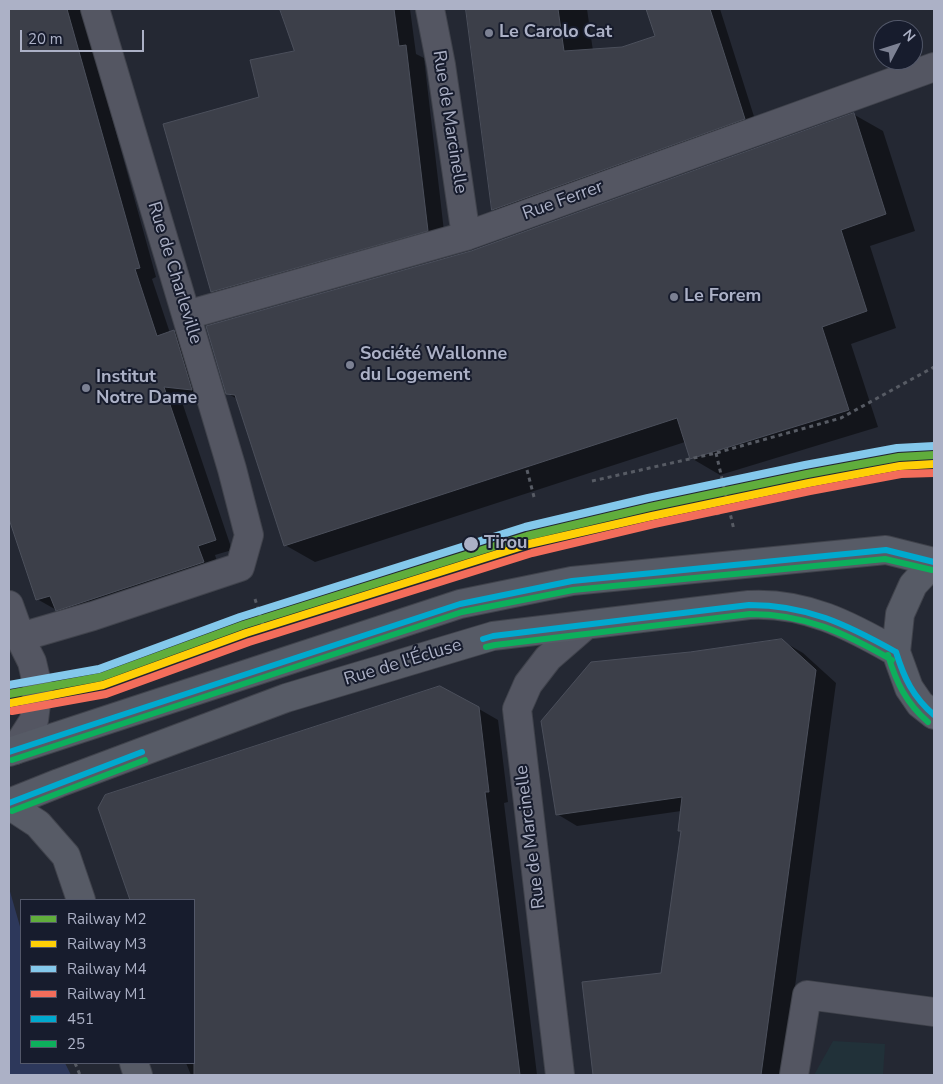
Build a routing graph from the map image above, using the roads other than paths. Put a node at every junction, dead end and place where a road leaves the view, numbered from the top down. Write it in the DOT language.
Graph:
graph roads {
  1 [pos="95,9"];
  2 [pos="430,9"];
  3 [pos="934,67"];
  4 [pos="466,236"];
  5 [pos="187,315"];
  6 [pos="934,562"];
  7 [pos="9,605"];
  8 [pos="586,625"];
  9 [pos="21,637"];
  10 [pos="896,652"];
  11 [pos="934,715"];
  12 [pos="12,751"];
  13 [pos="9,804"];
  14 [pos="81,899"];
  15 [pos="934,1012"];
  16 [pos="560,1075"];
  17 [pos="794,1075"];
  1 -- 5 [label="street, Rue de Charleville"];
  2 -- 4 [label="street, Rue de Marcinelle"];
  3 -- 4 [label="street, Rue Ferrer"];
  4 -- 5 [label="street, Rue Ferrer"];
  5 -- 9 [label="street, Rue de Charleville"];
  6 -- 10 [label="main road"];
  6 -- 12 [label="main road, Rue de l'Écluse"];
  7 -- 9 [label="street"];
  8 -- 10 [label="main road, Rue de l'Écluse"];
  8 -- 13 [label="main road, Rue de l'Écluse"];
  8 -- 16 [label="street, Rue de Marcinelle"];
  9 -- 12 [label="street"];
  10 -- 11 [label="main road"];
  13 -- 14 [label="main road"];
  15 -- 17 [label="street"];
}
